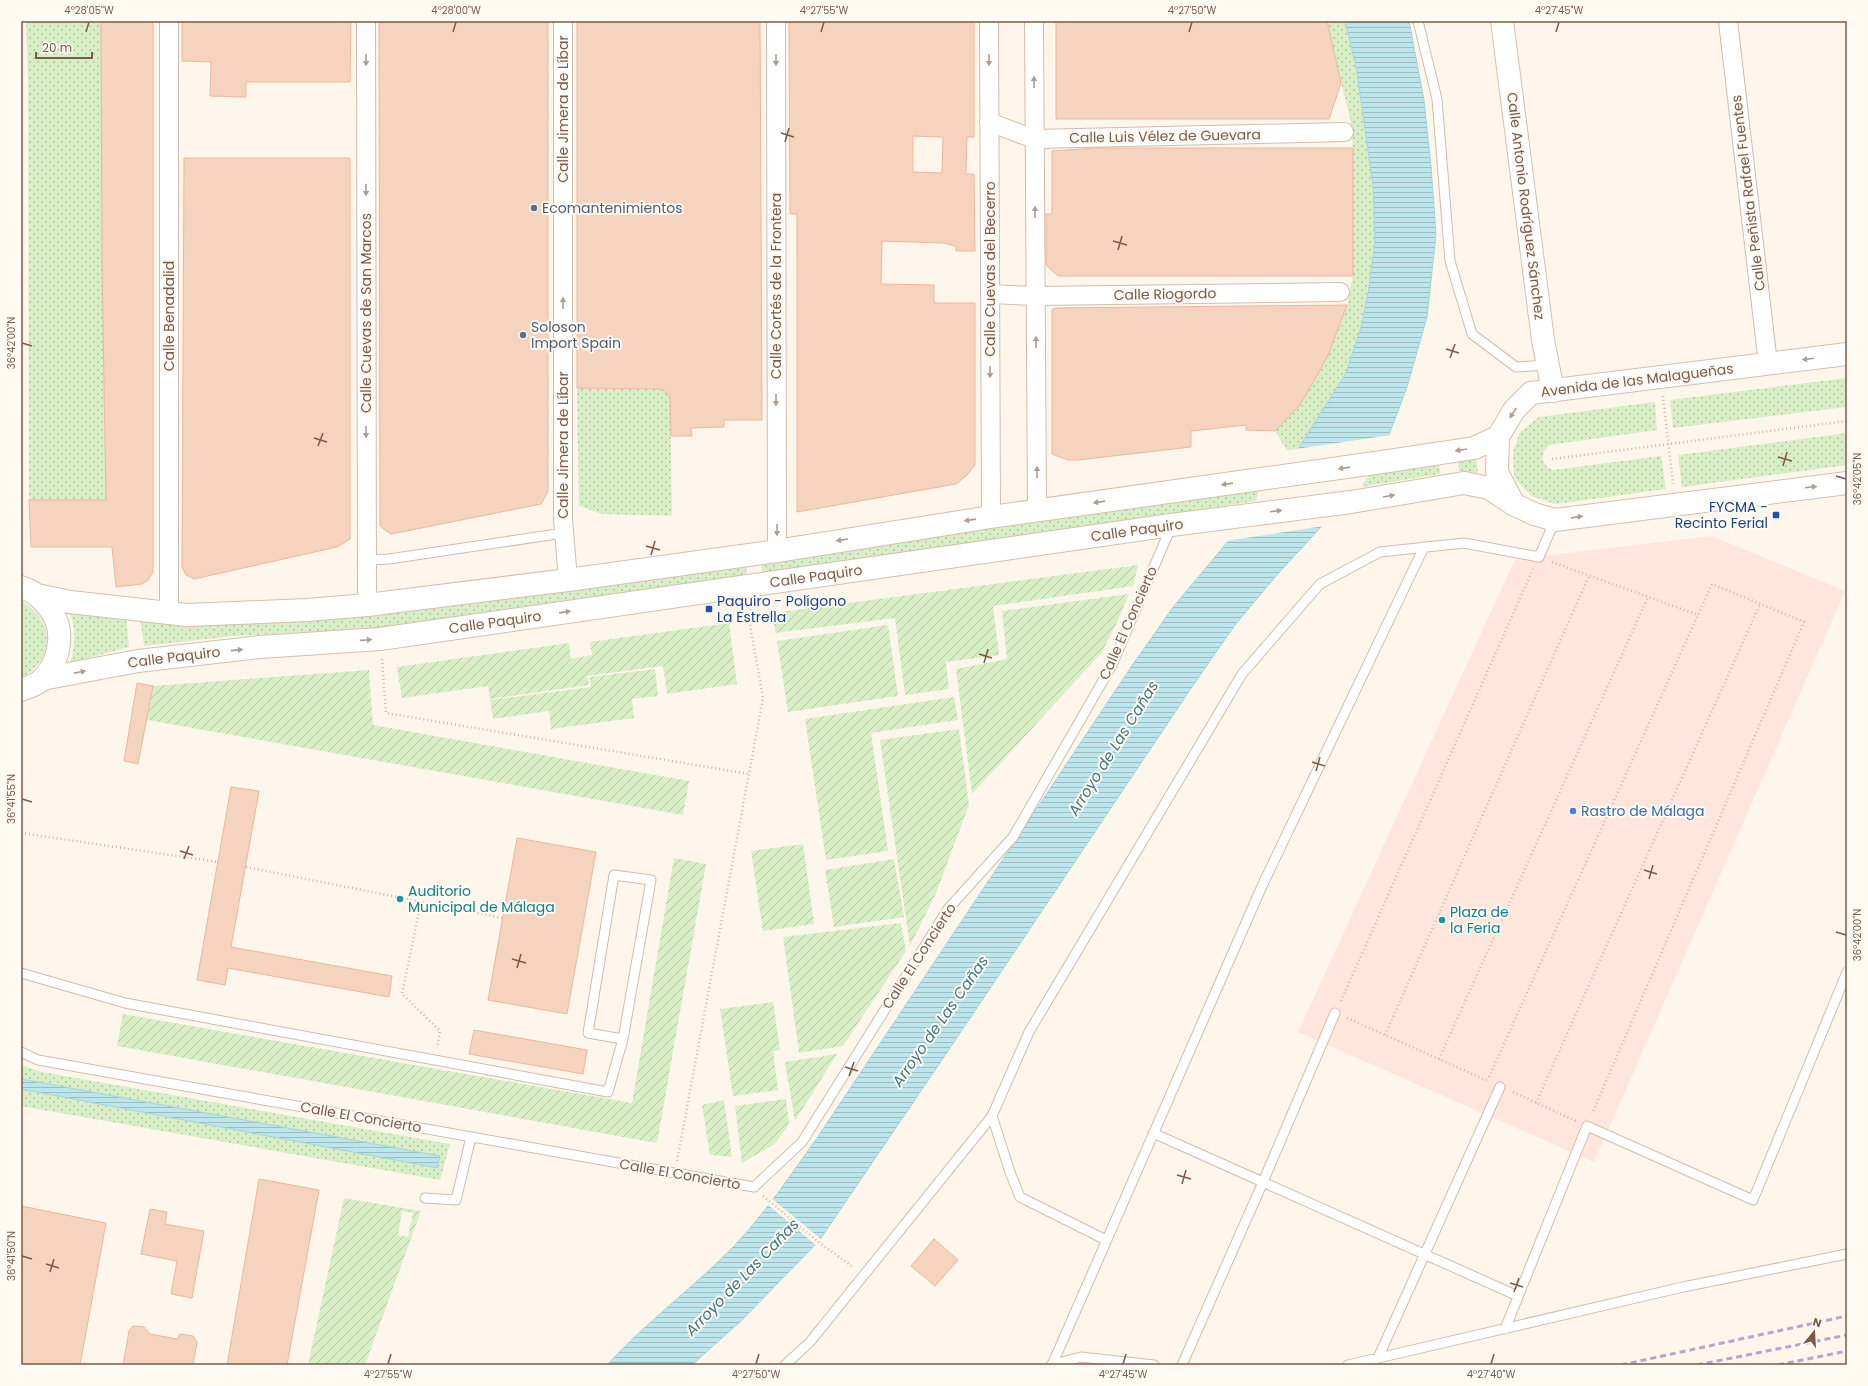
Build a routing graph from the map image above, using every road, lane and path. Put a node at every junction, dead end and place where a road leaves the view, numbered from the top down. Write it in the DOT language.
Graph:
graph roads {
  1 [pos="169,21"];
  2 [pos="366,21"];
  3 [pos="563,21"];
  4 [pos="776,21"];
  5 [pos="989,21"];
  6 [pos="1034,21"];
  7 [pos="1418,21"];
  8 [pos="1502,21"];
  9 [pos="1728,21"];
  10 [pos="989,122"];
  11 [pos="1344,132"];
  12 [pos="1034,139"];
  13 [pos="1340,292"];
  14 [pos="990,294"];
  15 [pos="1035,296"];
  16 [pos="1847,354"];
  17 [pos="1768,364"];
  18 [pos="1548,365"];
  19 [pos="1661,378"];
  20 [pos="1553,391"];
  21 [pos="1847,421"];
  22 [pos="1498,437"];
  23 [pos="1668,444"];
  24 [pos="1552,459"];
  25 [pos="1847,483"];
  26 [pos="1513,504"];
  27 [pos="1676,504"];
  28 [pos="1037,511"];
  29 [pos="991,517"];
  30 [pos="1555,520"];
  31 [pos="1171,525"];
  32 [pos="564,533"];
  33 [pos="1424,547"];
  34 [pos="777,550"];
  35 [pos="1539,557"];
  36 [pos="366,560"];
  37 [pos="1589,576"];
  38 [pos="568,580"];
  39 [pos="756,584"];
  40 [pos="29,591"];
  41 [pos="1648,597"];
  42 [pos="1760,604"];
  43 [pos="367,605"];
  44 [pos="169,612"];
  45 [pos="1698,614"];
  46 [pos="380,639"];
  47 [pos="42,679"];
  48 [pos="21,690"];
  49 [pos="749,774"];
  50 [pos="21,833"];
  51 [pos="218,862"];
  52 [pos="246,868"];
  53 [pos="421,902"];
  54 [pos="503,918"];
  55 [pos="1847,972"];
  56 [pos="21,973"];
  57 [pos="1335,1013"];
  58 [pos="1384,1035"];
  59 [pos="623,1039"];
  60 [pos="21,1052"];
  61 [pos="1439,1059"];
  62 [pos="435,1060"];
  63 [pos="1487,1081"];
  64 [pos="1500,1087"];
  65 [pos="1536,1103"];
  66 [pos="992,1116"];
  67 [pos="1587,1126"];
  68 [pos="1153,1133"];
  69 [pos="471,1136"];
  70 [pos="674,1173"];
  71 [pos="1263,1182"];
  72 [pos="425,1198"];
  73 [pos="768,1201"];
  74 [pos="1106,1240"];
  75 [pos="1424,1254"];
  76 [pos="1847,1254"];
  77 [pos="865,1275"];
  78 [pos="1518,1296"];
  79 [pos="1505,1329"];
  80 [pos="1378,1358"];
  81 [pos="784,1365"];
  82 [pos="1051,1365"];
  83 [pos="1154,1365"];
  84 [pos="1182,1365"];
  85 [pos="1348,1365"];
  1 -- 44 [label="street, Calle Benadalid"];
  2 -- 36 [label="street, Calle Cuevas de San Marcos, one-way"];
  32 -- 3 [label="street, Calle Jimera de Líbar, one-way"];
  4 -- 34 [label="street, Calle Cortés de la Frontera, one-way"];
  5 -- 10 [label="street, Calle Cuevas del Becerro, one-way"];
  12 -- 6 [label="street, one-way"];
  7 -- 18 [label="lane"];
  8 -- 18 [label="main road, Calle Antonio Rodríguez Sánchez"];
  9 -- 17 [label="street, Calle Peñista Rafael Fuentes"];
  10 -- 12 [label="street, Calle Luis Vélez de Guevara"];
  10 -- 14 [label="street, Calle Cuevas del Becerro"];
  11 -- 12 [label="street, Calle Luis Vélez de Guevara"];
  15 -- 12 [label="street, one-way"];
  13 -- 15 [label="street, Calle Riogordo"];
  14 -- 15 [label="street, Calle Riogordo"];
  14 -- 29 [label="street, Calle Cuevas del Becerro, one-way"];
  28 -- 15 [label="street, one-way"];
  16 -- 17 [label="main road, Avenida de las Malagueñas, one-way"];
  17 -- 19 [label="main road, Avenida de las Malagueñas"];
  18 -- 20 [label="main road, Calle Antonio Rodríguez Sánchez"];
  19 -- 20 [label="main road, Avenida de las Malagueñas"];
  19 -- 23 [label="path"];
  20 -- 22 [label="main road, Avenida de las Malagueñas, one-way"];
  21 -- 23 [label="path"];
  22 -- 26 [label="main road, Avenida de las Malagueñas"];
  22 -- 28 [label="main road, one-way"];
  23 -- 24 [label="path"];
  23 -- 27 [label="path"];
  27 -- 25 [label="main road, one-way"];
  26 -- 30 [label="main road"];
  31 -- 26 [label="main road, Calle Paquiro, one-way"];
  30 -- 27 [label="main road, one-way"];
  28 -- 29 [label="main road"];
  29 -- 34 [label="main road, one-way"];
  30 -- 35 [label="lane"];
  31 -- 39 [label="main road, Calle Paquiro"];
  31 -- 70 [label="lane, Calle El Concierto"];
  32 -- 36 [label="lane"];
  32 -- 38 [label="street, Calle Jimera de Líbar"];
  33 -- 35 [label="lane"];
  33 -- 66 [label="lane"];
  33 -- 68 [label="lane"];
  34 -- 38 [label="main road"];
  35 -- 37 [label="path"];
  35 -- 57 [label="path"];
  36 -- 43 [label="street, Calle Cuevas de San Marcos"];
  37 -- 41 [label="path"];
  37 -- 58 [label="path"];
  38 -- 43 [label="main road"];
  46 -- 39 [label="main road, Calle Paquiro, one-way"];
  39 -- 49 [label="path"];
  40 -- 44 [label="main road"];
  40 -- 47 [label="main road"];
  41 -- 45 [label="path"];
  41 -- 61 [label="path"];
  42 -- 45 [label="path"];
  42 -- 65 [label="path"];
  42 -- 67 [label="path"];
  43 -- 44 [label="main road"];
  45 -- 63 [label="path"];
  47 -- 46 [label="main road, Calle Paquiro, one-way"];
  46 -- 49 [label="path"];
  47 -- 48 [label="main road"];
  49 -- 70 [label="path"];
  50 -- 51 [label="path"];
  52 -- 53 [label="path"];
  53 -- 54 [label="path"];
  53 -- 62 [label="path"];
  55 -- 67 [label="lane"];
  56 -- 62 [label="lane"];
  57 -- 58 [label="path"];
  57 -- 71 [label="lane"];
  58 -- 61 [label="path"];
  59 -- 59 [label="lane"];
  59 -- 62 [label="lane"];
  60 -- 69 [label="lane, Calle El Concierto"];
  61 -- 63 [label="path"];
  63 -- 64 [label="path"];
  64 -- 65 [label="path"];
  64 -- 75 [label="lane"];
  65 -- 67 [label="path"];
  66 -- 74 [label="lane"];
  66 -- 77 [label="lane"];
  67 -- 78 [label="lane"];
  68 -- 71 [label="lane"];
  68 -- 74 [label="lane"];
  69 -- 70 [label="lane, Calle El Concierto"];
  69 -- 72 [label="lane"];
  71 -- 75 [label="lane"];
  71 -- 84 [label="lane"];
  73 -- 77 [label="path"];
  74 -- 82 [label="lane"];
  75 -- 78 [label="lane"];
  75 -- 80 [label="lane"];
  76 -- 79 [label="lane"];
  77 -- 81 [label="lane"];
  78 -- 79 [label="lane"];
  79 -- 80 [label="lane"];
  80 -- 85 [label="lane"];
  82 -- 83 [label="lane"];
}
